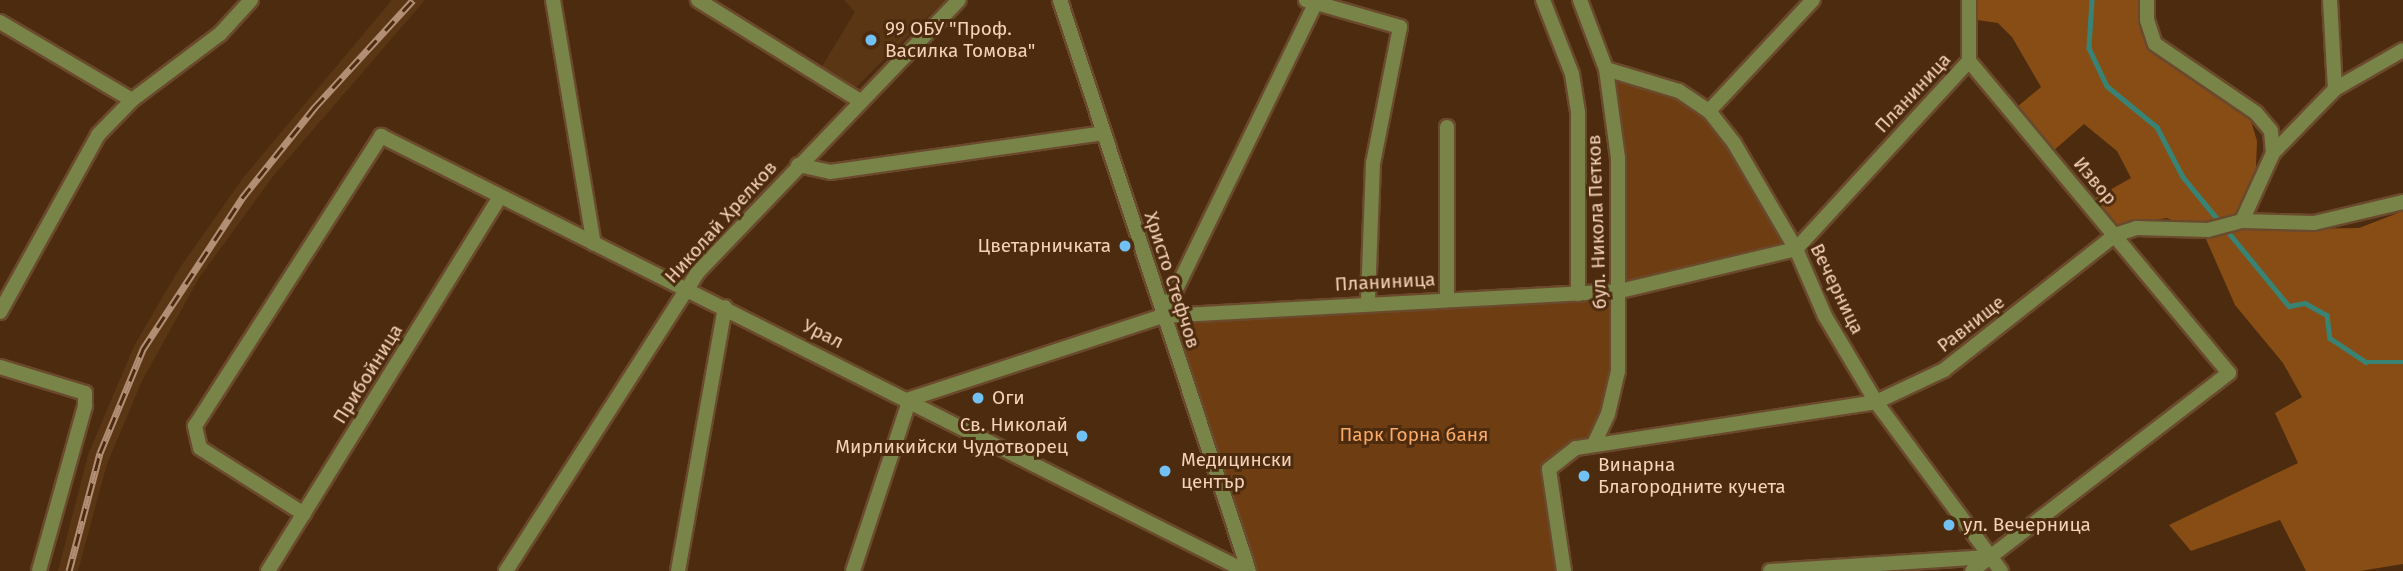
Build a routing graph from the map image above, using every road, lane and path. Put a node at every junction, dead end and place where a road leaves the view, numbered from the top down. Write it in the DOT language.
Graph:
graph roads {
  1 [pos="251,0"];
  2 [pos="553,0"];
  3 [pos="698,0"];
  4 [pos="959,0"];
  5 [pos="1060,0"];
  6 [pos="1543,0"];
  7 [pos="1580,0"];
  8 [pos="1813,0"];
  9 [pos="1969,0"];
  10 [pos="2147,0"];
  11 [pos="2330,0"];
  12 [pos="1313,1"];
  13 [pos="0,22"];
  14 [pos="2403,50"];
  15 [pos="1969,61"];
  16 [pos="1606,69"];
  17 [pos="2335,89"];
  18 [pos="132,100"];
  19 [pos="860,101"];
  20 [pos="1709,111"];
  21 [pos="1447,127"];
  22 [pos="1103,133"];
  23 [pos="2273,153"];
  24 [pos="798,165"];
  25 [pos="500,197"];
  26 [pos="2403,202"];
  27 [pos="2242,220"];
  28 [pos="2115,235"];
  29 [pos="594,244"];
  30 [pos="1796,249"];
  31 [pos="685,288"];
  32 [pos="1620,291"];
  33 [pos="4,292"];
  34 [pos="1578,294"];
  35 [pos="1447,298"];
  36 [pos="1368,302"];
  37 [pos="725,307"];
  38 [pos="0,312"];
  39 [pos="1163,316"];
  40 [pos="0,367"];
  41 [pos="910,399"];
  42 [pos="1876,402"];
  43 [pos="1594,444"];
  44 [pos="304,514"];
  45 [pos="1989,557"];
  46 [pos="39,571"];
  47 [pos="268,571"];
  48 [pos="506,571"];
  49 [pos="678,571"];
  50 [pos="853,571"];
  51 [pos="1247,571"];
  52 [pos="1564,571"];
  53 [pos="1770,571"];
  54 [pos="1972,571"];
  55 [pos="2001,571"];
  1 -- 18 [label="street"];
  2 -- 29 [label="street"];
  3 -- 19 [label="street"];
  4 -- 19 [label="street, Николай Хрелков"];
  5 -- 22 [label="street, Христо Стефчов"];
  6 -- 34 [label="street, бул. Никола Петков"];
  7 -- 16 [label="street, бул. Никола Петков"];
  8 -- 20 [label="street"];
  9 -- 15 [label="street"];
  10 -- 23 [label="street"];
  11 -- 17 [label="street"];
  12 -- 36 [label="street"];
  12 -- 39 [label="street"];
  13 -- 18 [label="street"];
  14 -- 17 [label="street"];
  15 -- 28 [label="street, Извор"];
  15 -- 30 [label="street, Планиница"];
  16 -- 20 [label="street, Вечерница"];
  16 -- 32 [label="street, бул. Никола Петков"];
  17 -- 23 [label="street"];
  18 -- 33 [label="street"];
  19 -- 24 [label="street, Николай Хрелков"];
  20 -- 30 [label="street, Вечерница"];
  21 -- 35 [label="street"];
  22 -- 24 [label="street"];
  22 -- 39 [label="street, Христо Стефчов"];
  23 -- 27 [label="street"];
  24 -- 31 [label="street, Николай Хрелков"];
  25 -- 29 [label="street, Урал"];
  25 -- 44 [label="street, Прибойница"];
  25 -- 44 [label="street, Урал"];
  26 -- 27 [label="street, Равнище"];
  27 -- 28 [label="street, Равнище"];
  28 -- 42 [label="street, Равнище"];
  28 -- 45 [label="street, Извор"];
  29 -- 31 [label="street, Урал"];
  30 -- 32 [label="street, Планиница"];
  30 -- 42 [label="street, Вечерница"];
  31 -- 37 [label="street, Урал"];
  31 -- 48 [label="street, Николай Хрелков"];
  32 -- 34 [label="street, Планиница"];
  32 -- 43 [label="street, бул. Никола Петков"];
  33 -- 38 [label="street"];
  34 -- 35 [label="street, Планиница"];
  35 -- 36 [label="street, Планиница"];
  36 -- 39 [label="street, Планиница"];
  37 -- 41 [label="street, Урал"];
  37 -- 49 [label="street"];
  39 -- 41 [label="street, Планиница"];
  39 -- 51 [label="street, Христо Стефчов"];
  40 -- 46 [label="street"];
  41 -- 50 [label="street"];
  41 -- 51 [label="street, Урал"];
  42 -- 43 [label="street, Равнище"];
  42 -- 45 [label="street, Вечерница"];
  43 -- 52 [label="street, Равнище"];
  44 -- 47 [label="street, Прибойница"];
  45 -- 53 [label="street"];
  45 -- 54 [label="street"];
  45 -- 55 [label="street, Вечерница"];
}
